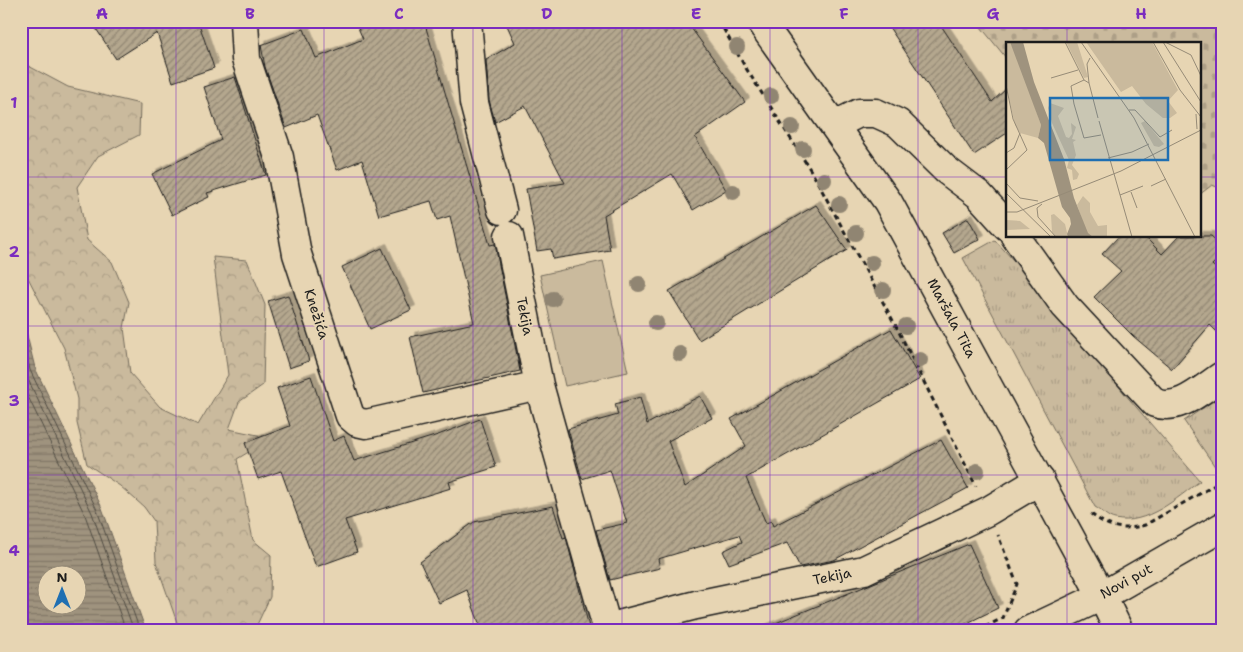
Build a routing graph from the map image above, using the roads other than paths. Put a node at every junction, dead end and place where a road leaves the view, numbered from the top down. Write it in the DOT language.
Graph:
graph roads {
  1 [pos="244,21"];
  2 [pos="467,21"];
  3 [pos="760,21"];
  4 [pos="835,125"];
  5 [pos="502,210"];
  6 [pos="1006,225"];
  7 [pos="510,236"];
  8 [pos="1017,238"];
  9 [pos="1222,376"];
  10 [pos="539,386"];
  11 [pos="1040,480"];
  12 [pos="1222,527"];
  13 [pos="1102,596"];
  14 [pos="607,629"];
  15 [pos="1028,631"];
  16 [pos="1118,631"];
  1 -- 10 [label="street, Knežića"];
  2 -- 5 [label="street"];
  3 -- 4 [label="street, Maršala Tita"];
  4 -- 6 [label="street"];
  4 -- 11 [label="street, Maršala Tita"];
  7 -- 10 [label="street, Tekija"];
  8 -- 9 [label="street"];
  10 -- 14 [label="street, Tekija"];
  11 -- 13 [label="street, Maršala Tita"];
  11 -- 14 [label="street, Tekija"];
  12 -- 13 [label="street, Novi put"];
  13 -- 15 [label="street, Novi put"];
  13 -- 16 [label="street, Maršala Tita"];
}
